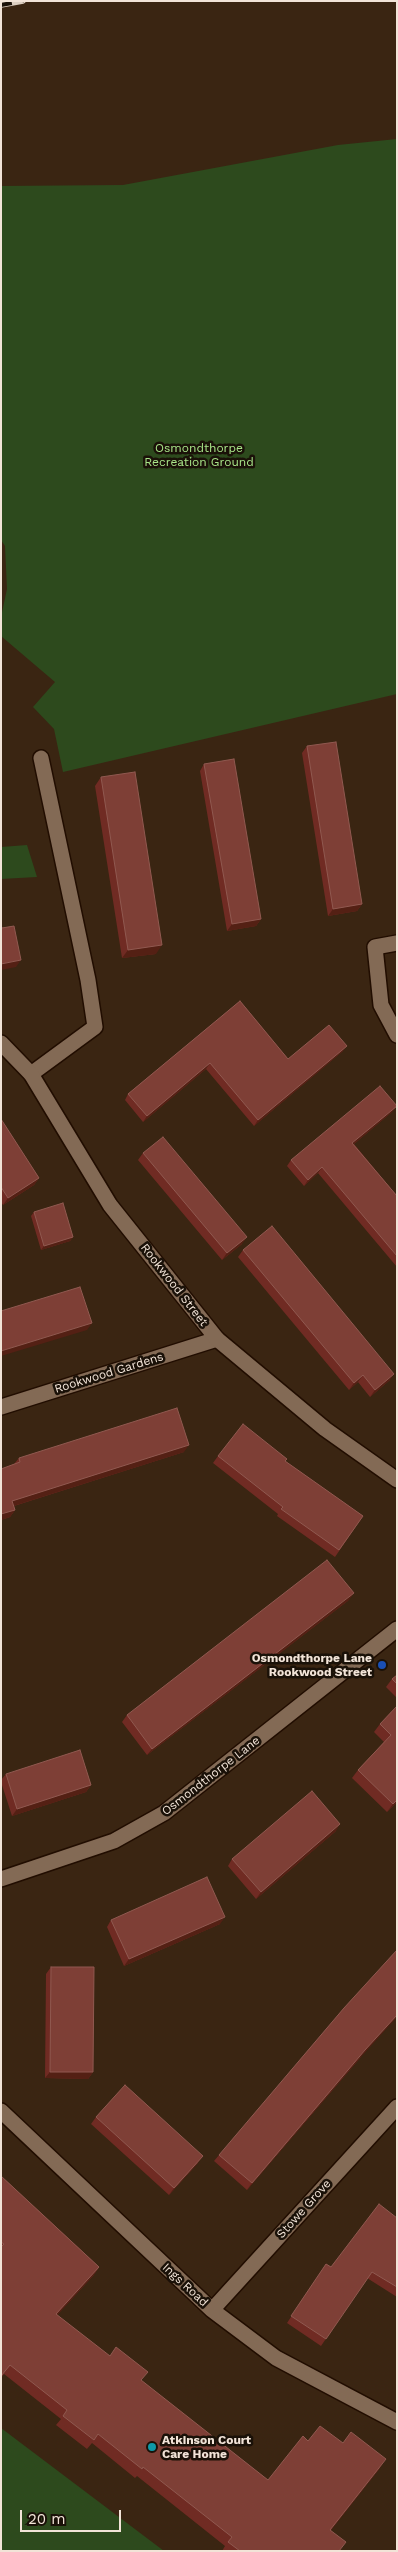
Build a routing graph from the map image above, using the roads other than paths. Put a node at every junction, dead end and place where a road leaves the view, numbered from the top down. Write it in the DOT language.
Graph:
graph roads {
  1 [pos="41,758"];
  2 [pos="397,943"];
  3 [pos="397,1035"];
  4 [pos="1,1043"];
  5 [pos="31,1074"];
  6 [pos="217,1339"];
  7 [pos="1,1407"];
  8 [pos="397,1480"];
  9 [pos="397,1629"];
  10 [pos="1,1879"];
  11 [pos="397,2107"];
  12 [pos="1,2111"];
  13 [pos="212,2310"];
  14 [pos="397,2422"];
  1 -- 5 [label="street"];
  2 -- 3 [label="street"];
  4 -- 5 [label="street, Rookwood Street"];
  5 -- 6 [label="street, Rookwood Street"];
  6 -- 7 [label="street, Rookwood Gardens"];
  6 -- 8 [label="street, Rookwood Street"];
  9 -- 10 [label="street, Osmondthorpe Lane"];
  11 -- 13 [label="street, Stowe Grove"];
  12 -- 13 [label="street, Ings Road"];
  13 -- 14 [label="street, Ings Road"];
}
